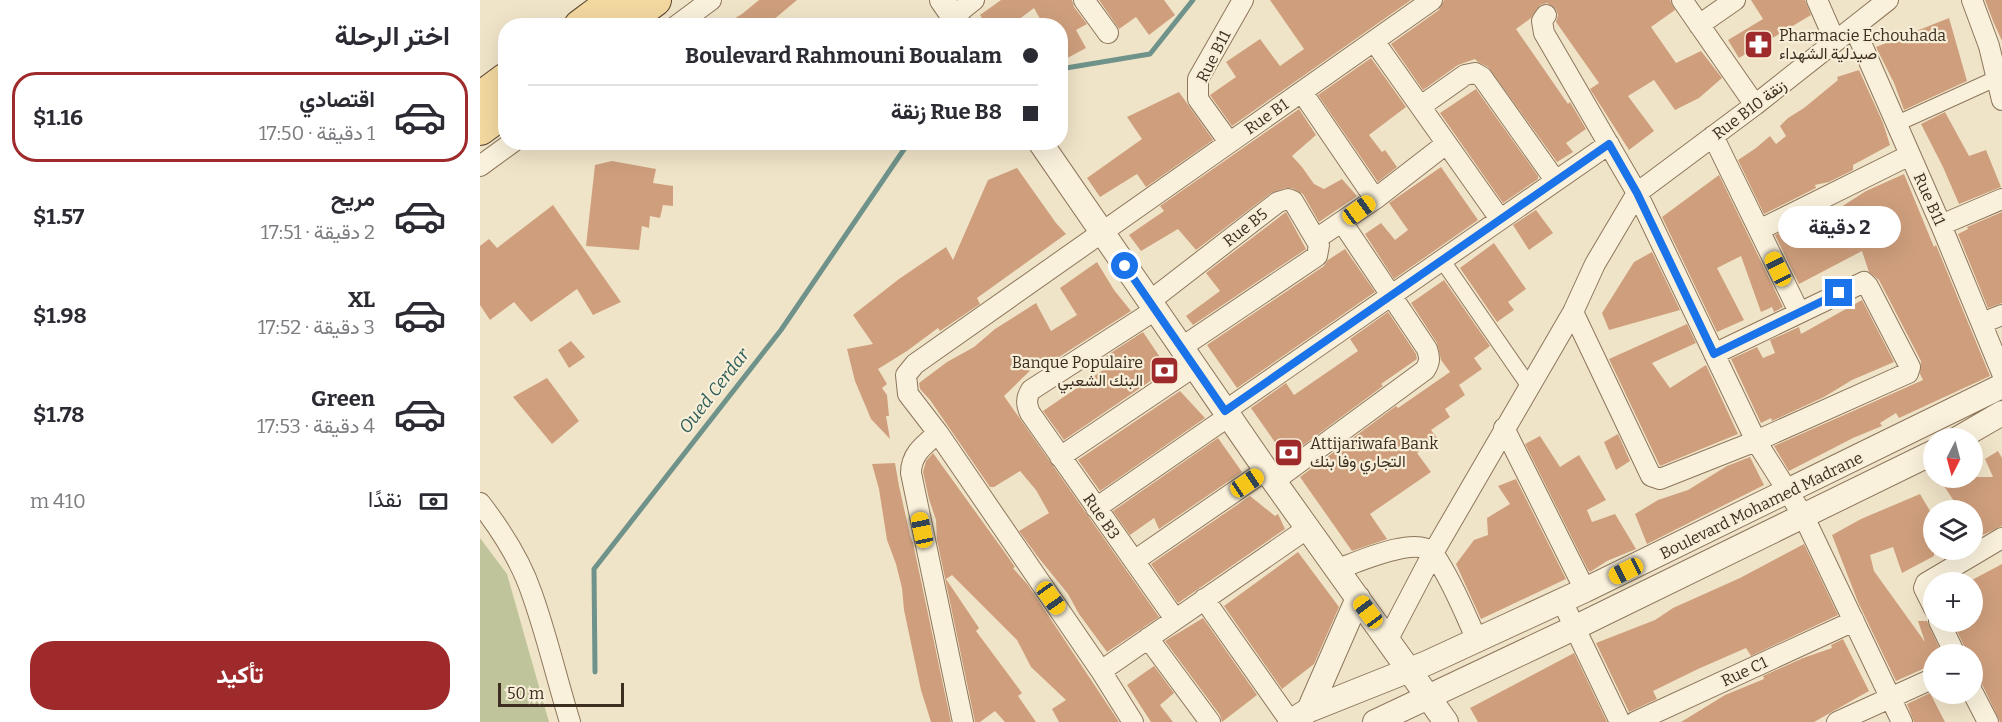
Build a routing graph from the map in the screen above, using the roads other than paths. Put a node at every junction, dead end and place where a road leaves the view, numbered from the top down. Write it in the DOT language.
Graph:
graph roads {
  1 [pos="615,0"];
  2 [pos="655,0"];
  3 [pos="711,0"];
  4 [pos="974,0"];
  5 [pos="1084,0"];
  6 [pos="1243,0"];
  7 [pos="1432,0"];
  8 [pos="1682,0"];
  9 [pos="1736,0"];
  10 [pos="1817,0"];
  11 [pos="1888,0"];
  12 [pos="1972,0"];
  13 [pos="952,14"];
  14 [pos="1546,15"];
  15 [pos="591,18"];
  16 [pos="631,18"];
  17 [pos="687,18"];
  18 [pos="1700,25"];
  19 [pos="1854,27"];
  20 [pos="1108,33"];
  21 [pos="1374,41"];
  22 [pos="1835,41"];
  23 [pos="1996,43"];
  24 [pos="1995,78"];
  25 [pos="498,85"];
  26 [pos="1302,92"];
  27 [pos="480,98"];
  28 [pos="2002,100"];
  29 [pos="1755,105"];
  30 [pos="1420,106"];
  31 [pos="498,116"];
  32 [pos="1896,124"];
  33 [pos="480,129"];
  34 [pos="1713,136"];
  35 [pos="1229,142"];
  36 [pos="1446,144"];
  37 [pos="1609,144"];
  38 [pos="502,150"];
  39 [pos="1045,150"];
  40 [pos="1910,155"];
  41 [pos="480,166"];
  42 [pos="1555,180"];
  43 [pos="1637,193"];
  44 [pos="1375,198"];
  45 [pos="2002,199"];
  46 [pos="1500,219"];
  47 [pos="1342,222"];
  48 [pos="1941,225"];
  49 [pos="1759,230"];
  50 [pos="1100,232"];
  51 [pos="1317,247"];
  52 [pos="1442,260"];
  53 [pos="1390,297"];
  54 [pos="1153,305"];
  55 [pos="1573,312"];
  56 [pos="1799,312"];
  57 [pos="2002,315"];
  58 [pos="1982,323"];
  59 [pos="1714,354"];
  60 [pos="1189,356"];
  61 [pos="2002,373"];
  62 [pos="1529,386"];
  63 [pos="2002,387"];
  64 [pos="1227,413"];
  65 [pos="2002,413"];
  66 [pos="1504,428"];
  67 [pos="1976,428"];
  68 [pos="938,433"];
  69 [pos="1756,441"];
  70 [pos="1060,457"];
  71 [pos="1923,457"];
  72 [pos="1270,475"];
  73 [pos="1787,492"];
  74 [pos="480,502"];
  75 [pos="1096,508"];
  76 [pos="1804,516"];
  77 [pos="1308,528"];
  78 [pos="2002,538"];
  79 [pos="1433,553"];
  80 [pos="1134,561"];
  81 [pos="1338,570"];
  82 [pos="1947,572"];
  83 [pos="1585,590"];
  84 [pos="1358,598"];
  85 [pos="1204,599"];
  86 [pos="1562,601"];
  87 [pos="1175,619"];
  88 [pos="1854,621"];
  89 [pos="1574,628"];
  90 [pos="1148,638"];
  91 [pos="1388,639"];
  92 [pos="1477,640"];
  93 [pos="1410,670"];
  94 [pos="1101,671"];
  95 [pos="1923,683"];
  96 [pos="1428,696"];
  97 [pos="1891,698"];
  98 [pos="1979,704"];
  99 [pos="1296,718"];
  100 [pos="570,722"];
  101 [pos="963,722"];
  102 [pos="1133,722"];
  103 [pos="1210,722"];
  104 [pos="1374,722"];
  105 [pos="1446,722"];
  106 [pos="1620,722"];
  107 [pos="1635,722"];
  108 [pos="1837,722"];
  109 [pos="1902,722"];
  110 [pos="1988,722"];
  1 -- 15 [label="main road"];
  2 -- 16 [label="main road"];
  3 -- 17 [label="street"];
  4 -- 13 [label="street"];
  5 -- 20 [label="street"];
  6 -- 35 [label="street, Rue B11"];
  7 -- 21 [label="street, Rue B1"];
  8 -- 18 [label="street"];
  9 -- 18 [label="street"];
  10 -- 22 [label="street"];
  11 -- 19 [label="street, Rue B10 زنقة"];
  12 -- 23 [label="street"];
  14 -- 37 [label="street"];
  18 -- 29 [label="street"];
  19 -- 22 [label="street, Rue B10 زنقة"];
  19 -- 32 [label="street, Rue B11"];
  21 -- 26 [label="street, Rue B1"];
  21 -- 30 [label="street"];
  22 -- 29 [label="street, Rue B10 زنقة"];
  23 -- 24 [label="street"];
  24 -- 28 [label="street"];
  24 -- 32 [label="street"];
  25 -- 27 [label="main road"];
  26 -- 35 [label="street, Rue B1"];
  26 -- 44 [label="street"];
  29 -- 34 [label="street, Rue B10 زنقة"];
  30 -- 36 [label="street"];
  30 -- 42 [label="street"];
  31 -- 33 [label="main road"];
  32 -- 40 [label="street, Rue B11"];
  34 -- 43 [label="street, Rue B10 زنقة"];
  34 -- 49 [label="street"];
  35 -- 50 [label="street, Rue B1"];
  36 -- 44 [label="street"];
  36 -- 46 [label="street"];
  37 -- 42 [label="street"];
  37 -- 43 [label="street"];
  38 -- 41 [label="street"];
  39 -- 50 [label="street"];
  40 -- 48 [label="street, Rue B11"];
  40 -- 49 [label="street"];
  42 -- 46 [label="street"];
  43 -- 55 [label="street"];
  43 -- 59 [label="street"];
  44 -- 47 [label="street"];
  45 -- 48 [label="street"];
  46 -- 52 [label="street"];
  47 -- 51 [label="street"];
  47 -- 53 [label="street"];
  48 -- 58 [label="street, Rue B11"];
  49 -- 56 [label="street"];
  50 -- 54 [label="street"];
  50 -- 68 [label="street, Rue B1"];
  51 -- 54 [label="street, Rue B5"];
  51 -- 60 [label="street"];
  52 -- 53 [label="street"];
  52 -- 62 [label="street"];
  53 -- 64 [label="street"];
  53 -- 72 [label="street"];
  54 -- 60 [label="street"];
  54 -- 70 [label="street, Rue B3"];
  55 -- 62 [label="street"];
  55 -- 69 [label="street"];
  56 -- 59 [label="street"];
  56 -- 69 [label="street"];
  57 -- 58 [label="street"];
  58 -- 61 [label="street, Rue B11"];
  59 -- 69 [label="street"];
  60 -- 64 [label="street"];
  60 -- 70 [label="street"];
  62 -- 66 [label="street"];
  63 -- 73 [label="street, Boulevard Mohamed Madrane"];
  64 -- 72 [label="street"];
  64 -- 75 [label="street"];
  65 -- 67 [label="street"];
  66 -- 79 [label="street"];
  66 -- 83 [label="street"];
  68 -- 94 [label="street"];
  68 -- 101 [label="street"];
  69 -- 73 [label="street"];
  70 -- 75 [label="street, Rue B3"];
  71 -- 76 [label="street, Boulevard Mohamed Madrane"];
  72 -- 77 [label="street"];
  72 -- 80 [label="street"];
  73 -- 76 [label="street"];
  73 -- 83 [label="street, Boulevard Mohamed Madrane"];
  74 -- 100 [label="street"];
  75 -- 80 [label="street, Rue B3"];
  76 -- 88 [label="street"];
  76 -- 89 [label="street, Boulevard Mohamed Madrane"];
  77 -- 81 [label="street"];
  77 -- 85 [label="street"];
  78 -- 82 [label="street"];
  79 -- 81 [label="street"];
  79 -- 91 [label="street"];
  79 -- 92 [label="street"];
  80 -- 87 [label="street, Rue B3"];
  81 -- 84 [label="street"];
  83 -- 86 [label="street, Boulevard Mohamed Madrane"];
  84 -- 91 [label="street"];
  84 -- 99 [label="street"];
  85 -- 87 [label="street"];
  85 -- 99 [label="street"];
  86 -- 89 [label="street"];
  86 -- 92 [label="street, Boulevard Mohamed Madrane"];
  87 -- 90 [label="street"];
  88 -- 97 [label="street"];
  88 -- 107 [label="street, Rue C1"];
  89 -- 96 [label="street, Boulevard Mohamed Madrane"];
  89 -- 106 [label="street"];
  90 -- 94 [label="street"];
  90 -- 103 [label="street"];
  91 -- 93 [label="street"];
  92 -- 93 [label="street, Boulevard Mohamed Madrane"];
  93 -- 96 [label="street"];
  93 -- 99 [label="street, Boulevard Mohamed Madrane"];
  94 -- 102 [label="street"];
  95 -- 97 [label="street"];
  96 -- 104 [label="street, Boulevard Mohamed Madrane"];
  96 -- 105 [label="street"];
  97 -- 108 [label="street"];
  97 -- 109 [label="street"];
  98 -- 110 [label="street"];
}
